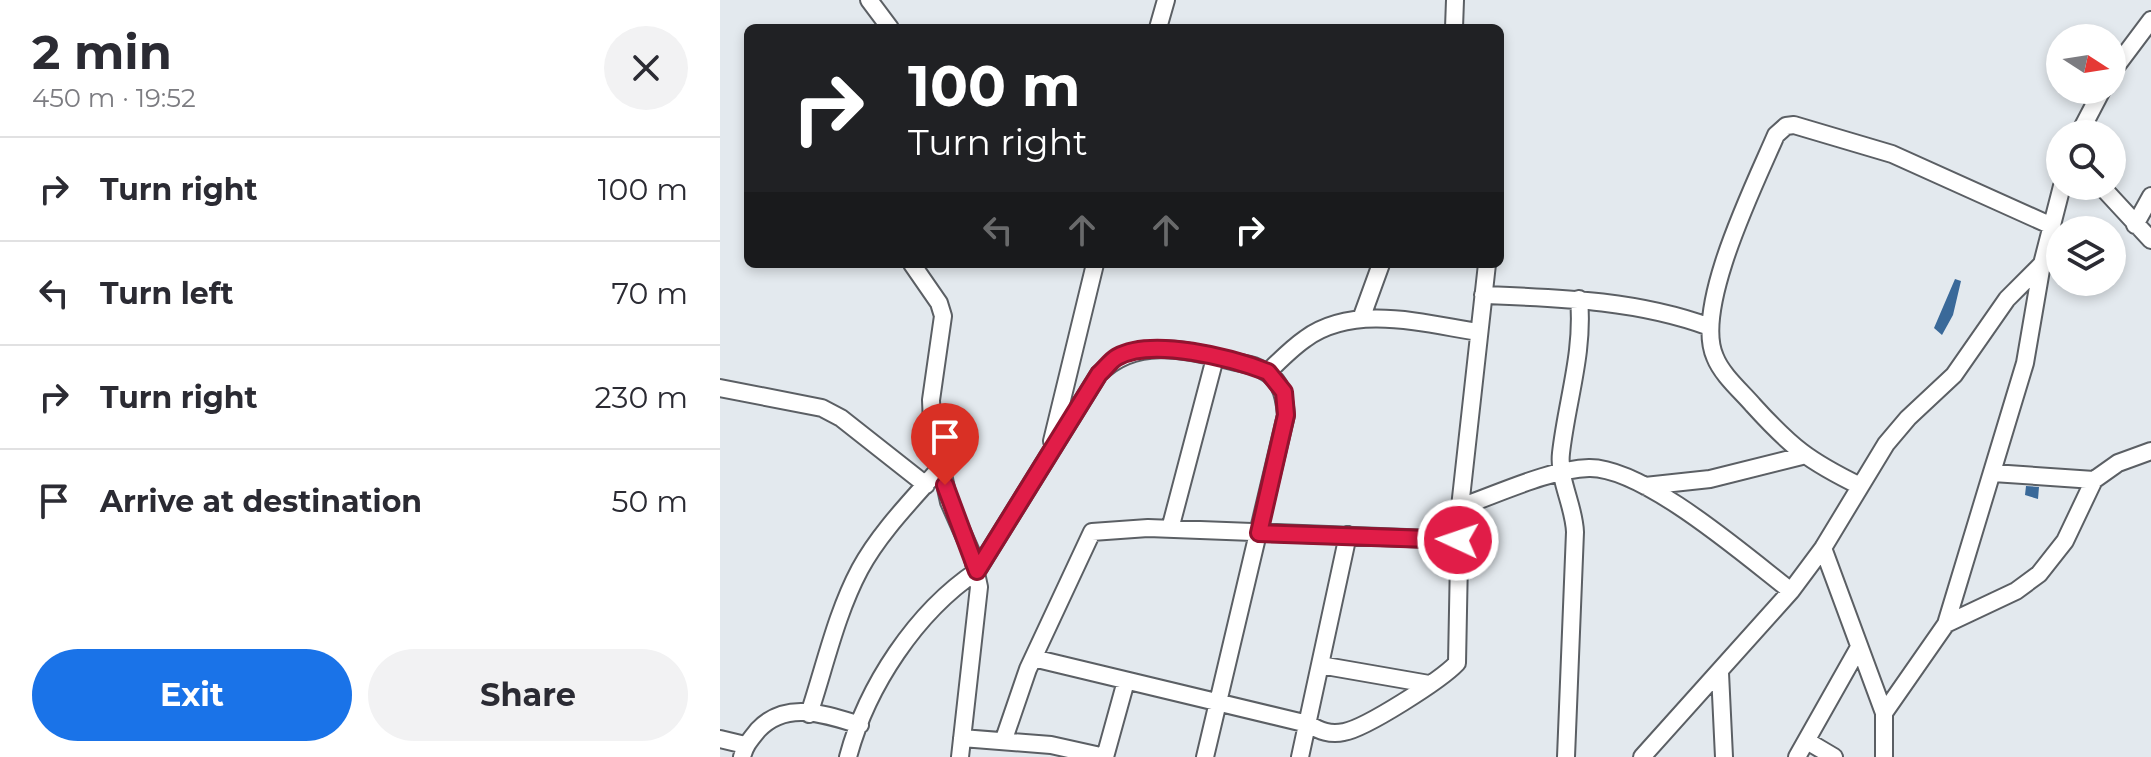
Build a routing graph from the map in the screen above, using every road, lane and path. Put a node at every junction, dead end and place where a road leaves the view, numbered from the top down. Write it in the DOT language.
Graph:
graph roads {
  1 [pos="869,0"];
  2 [pos="1166,0"];
  3 [pos="1455,0"];
  4 [pos="2151,20"];
  5 [pos="887,24"];
  6 [pos="1159,24"];
  7 [pos="1454,24"];
  8 [pos="2126,53"];
  9 [pos="2151,196"];
  10 [pos="2113,200"];
  11 [pos="2046,223"];
  12 [pos="2135,225"];
  13 [pos="2151,240"];
  14 [pos="2046,249"];
  15 [pos="2042,264"];
  16 [pos="915,268"];
  17 [pos="1094,268"];
  18 [pos="1380,268"];
  19 [pos="1486,268"];
  20 [pos="1483,295"];
  21 [pos="1579,299"];
  22 [pos="1361,319"];
  23 [pos="1710,327"];
  24 [pos="1479,332"];
  25 [pos="1215,358"];
  26 [pos="1268,372"];
  27 [pos="720,388"];
  28 [pos="2151,451"];
  29 [pos="1049,454"];
  30 [pos="1802,456"];
  31 [pos="940,468"];
  32 [pos="1561,472"];
  33 [pos="1993,473"];
  34 [pos="2094,480"];
  35 [pos="926,485"];
  36 [pos="1645,486"];
  37 [pos="1860,486"];
  38 [pos="1460,507"];
  39 [pos="1170,529"];
  40 [pos="1259,533"];
  41 [pos="1348,535"];
  42 [pos="1458,540"];
  43 [pos="1823,548"];
  44 [pos="977,571"];
  45 [pos="1791,591"];
  46 [pos="1946,624"];
  47 [pos="1858,649"];
  48 [pos="1033,658"];
  49 [pos="1320,665"];
  50 [pos="1720,673"];
  51 [pos="1126,681"];
  52 [pos="1429,684"];
  53 [pos="1218,702"];
  54 [pos="1884,713"];
  55 [pos="809,714"];
  56 [pos="1308,724"];
  57 [pos="860,725"];
  58 [pos="962,738"];
  59 [pos="720,739"];
  60 [pos="1004,739"];
  61 [pos="1807,741"];
  62 [pos="744,751"];
  63 [pos="1051,751"];
  64 [pos="848,757"];
  65 [pos="960,757"];
  66 [pos="1105,757"];
  67 [pos="1205,757"];
  68 [pos="1300,757"];
  69 [pos="1566,757"];
  70 [pos="1642,757"];
  71 [pos="1724,757"];
  72 [pos="1797,757"];
  73 [pos="1834,757"];
  74 [pos="1884,757"];
  1 -- 5 [label="street"];
  2 -- 6 [label="street"];
  3 -- 7 [label="street"];
  4 -- 8 [label="street"];
  9 -- 12 [label="street"];
  10 -- 12 [label="street"];
  11 -- 23 [label="street"];
  12 -- 13 [label="street"];
  14 -- 15 [label="street"];
  15 -- 33 [label="street"];
  15 -- 37 [label="street"];
  16 -- 31 [label="street"];
  17 -- 29 [label="street"];
  18 -- 22 [label="street"];
  19 -- 20 [label="street"];
  20 -- 21 [label="street"];
  20 -- 24 [label="street"];
  21 -- 23 [label="street"];
  21 -- 32 [label="street"];
  22 -- 24 [label="street"];
  22 -- 26 [label="street"];
  23 -- 30 [label="street"];
  24 -- 38 [label="street"];
  25 -- 26 [label="street"];
  25 -- 29 [label="street"];
  25 -- 39 [label="street"];
  26 -- 40 [label="street"];
  27 -- 35 [label="street"];
  28 -- 34 [label="street"];
  29 -- 44 [label="street"];
  30 -- 36 [label="street"];
  30 -- 37 [label="street"];
  31 -- 35 [label="street"];
  31 -- 44 [label="street"];
  32 -- 36 [label="street"];
  32 -- 38 [label="street"];
  32 -- 69 [label="street"];
  33 -- 34 [label="street"];
  33 -- 46 [label="street"];
  34 -- 46 [label="street"];
  35 -- 55 [label="street"];
  36 -- 45 [label="street"];
  37 -- 43 [label="street"];
  38 -- 42 [label="street"];
  39 -- 40 [label="street"];
  39 -- 48 [label="street"];
  40 -- 41 [label="street"];
  40 -- 53 [label="street"];
  41 -- 42 [label="street"];
  41 -- 49 [label="street"];
  42 -- 52 [label="street"];
  43 -- 45 [label="street"];
  43 -- 47 [label="street"];
  44 -- 57 [label="street"];
  44 -- 58 [label="street"];
  45 -- 50 [label="street"];
  46 -- 54 [label="street"];
  47 -- 54 [label="street"];
  47 -- 61 [label="street"];
  48 -- 51 [label="street"];
  48 -- 60 [label="street"];
  49 -- 52 [label="street"];
  49 -- 56 [label="street"];
  50 -- 70 [label="street"];
  50 -- 71 [label="street"];
  51 -- 53 [label="street"];
  51 -- 66 [label="street"];
  52 -- 56 [label="street"];
  53 -- 56 [label="street"];
  53 -- 67 [label="street"];
  54 -- 74 [label="street"];
  55 -- 57 [label="street"];
  55 -- 62 [label="street"];
  56 -- 68 [label="street"];
  57 -- 64 [label="street"];
  58 -- 60 [label="street"];
  58 -- 65 [label="street"];
  59 -- 62 [label="street"];
  60 -- 63 [label="street"];
  61 -- 72 [label="street"];
  61 -- 73 [label="street"];
  63 -- 66 [label="street"];
}
